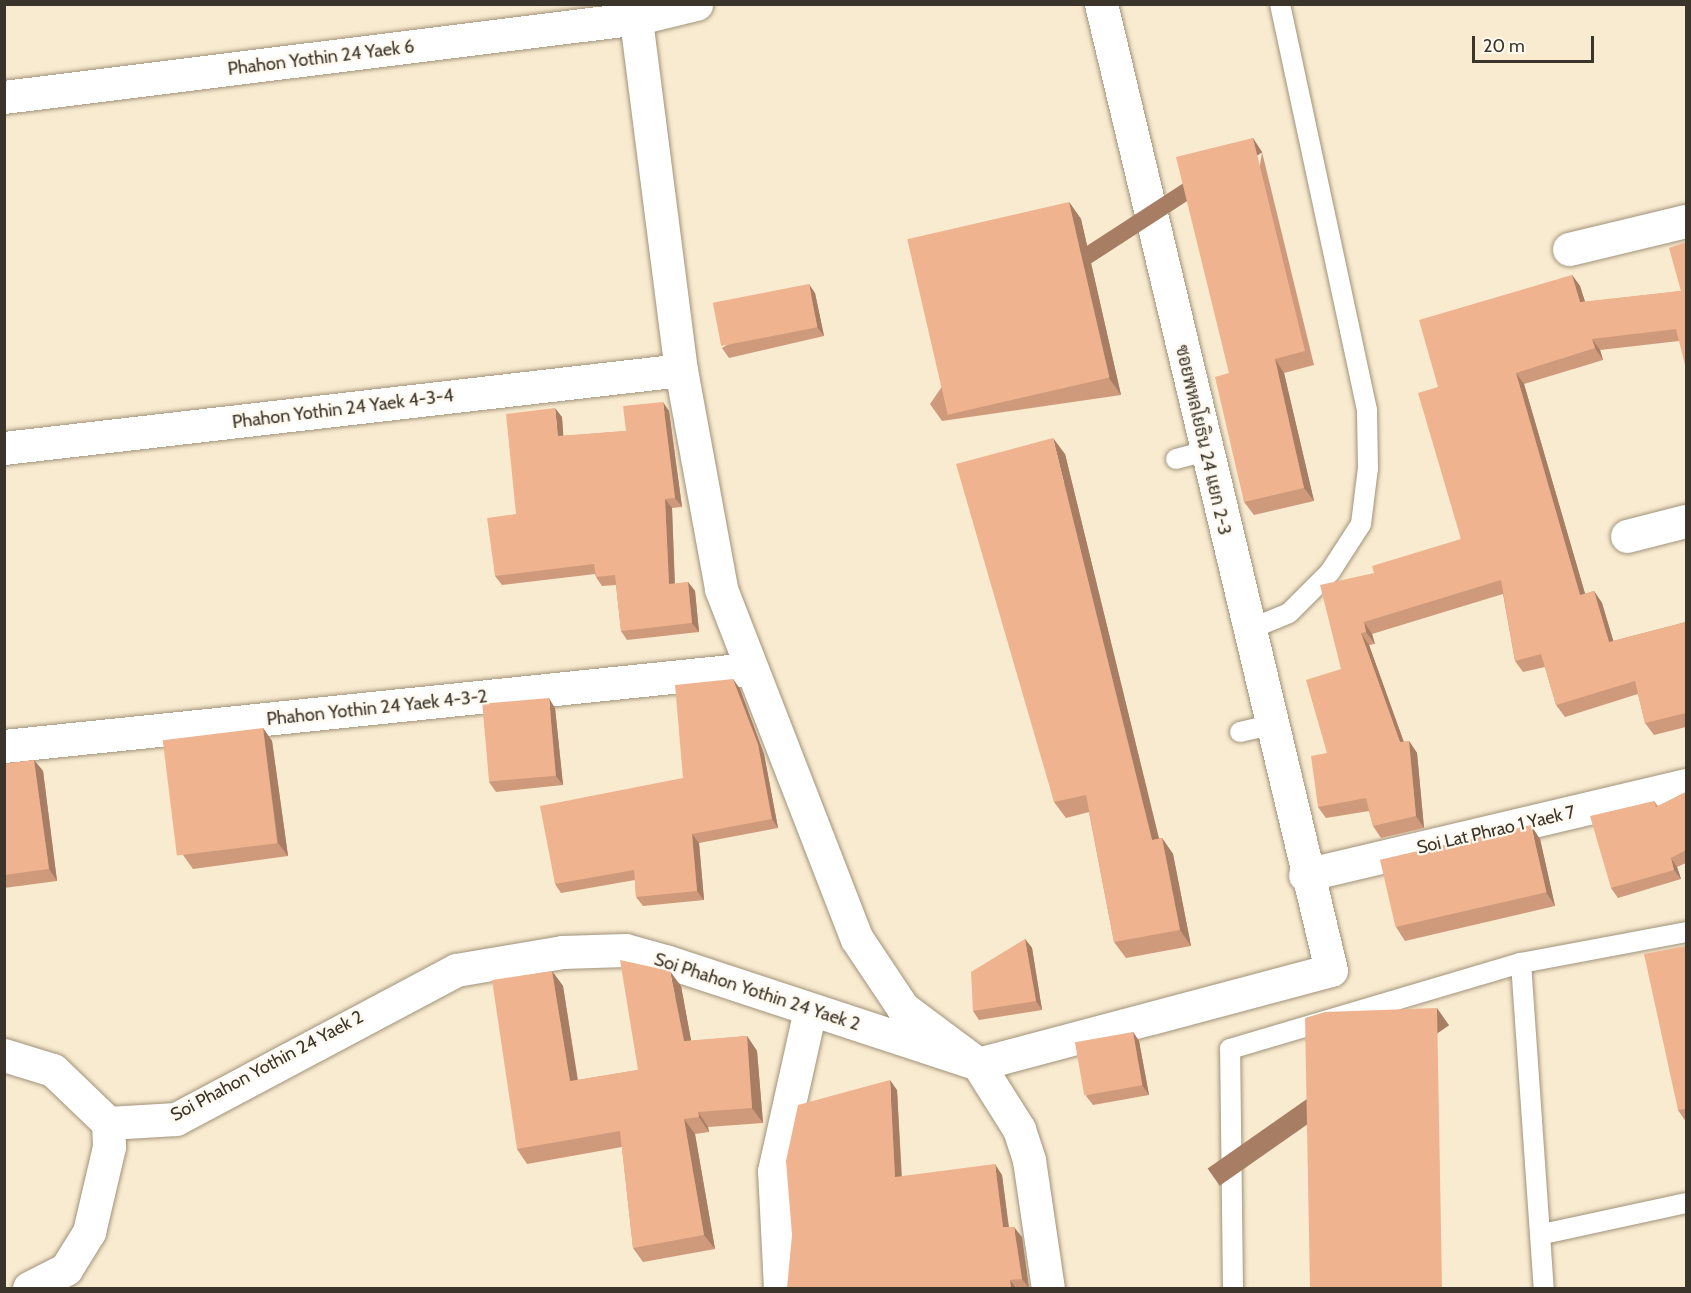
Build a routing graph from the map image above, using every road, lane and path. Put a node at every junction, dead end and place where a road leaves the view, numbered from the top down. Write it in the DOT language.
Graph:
graph roads {
  1 [pos="696,4"];
  2 [pos="1101,4"];
  3 [pos="1280,4"];
  4 [pos="636,11"];
  5 [pos="4,97"];
  6 [pos="1686,221"];
  7 [pos="1569,249"];
  8 [pos="681,370"];
  9 [pos="4,448"];
  10 [pos="1686,521"];
  11 [pos="1627,536"];
  12 [pos="1248,630"];
  13 [pos="749,669"];
  14 [pos="4,746"];
  15 [pos="1686,785"];
  16 [pos="1305,875"];
  17 [pos="1686,932"];
  18 [pos="1521,963"];
  19 [pos="810,1010"];
  20 [pos="4,1055"];
  21 [pos="978,1064"];
  22 [pos="108,1122"];
  23 [pos="1686,1203"];
  24 [pos="1543,1234"];
  25 [pos="29,1288"];
  26 [pos="780,1288"];
  27 [pos="1048,1288"];
  28 [pos="1233,1288"];
  29 [pos="1544,1288"];
  1 -- 4 [label="street, Phahon Yothin 24 Yaek 6"];
  2 -- 12 [label="street, ซอยพหลโยธิน 24 แยก 2-3"];
  3 -- 12 [label="lane"];
  4 -- 5 [label="street, Phahon Yothin 24 Yaek 6"];
  4 -- 8 [label="street"];
  6 -- 7 [label="street"];
  8 -- 9 [label="street, Phahon Yothin 24 Yaek 4-3-4"];
  8 -- 13 [label="street"];
  10 -- 11 [label="street"];
  12 -- 16 [label="street, ซอยพหลโยธิน 24 แยก 2-3"];
  13 -- 14 [label="street, Phahon Yothin 24 Yaek 4-3-2"];
  13 -- 21 [label="street"];
  15 -- 16 [label="street, Soi Lat Phrao 1 Yaek 7"];
  16 -- 21 [label="street"];
  17 -- 18 [label="lane"];
  18 -- 24 [label="lane"];
  18 -- 28 [label="lane"];
  19 -- 21 [label="street, Soi Phahon Yothin 24 Yaek 2"];
  19 -- 22 [label="street, Soi Phahon Yothin 24 Yaek 2"];
  19 -- 26 [label="street"];
  20 -- 22 [label="street"];
  21 -- 27 [label="street"];
  22 -- 25 [label="street"];
  23 -- 24 [label="lane"];
  24 -- 29 [label="lane"];
}
